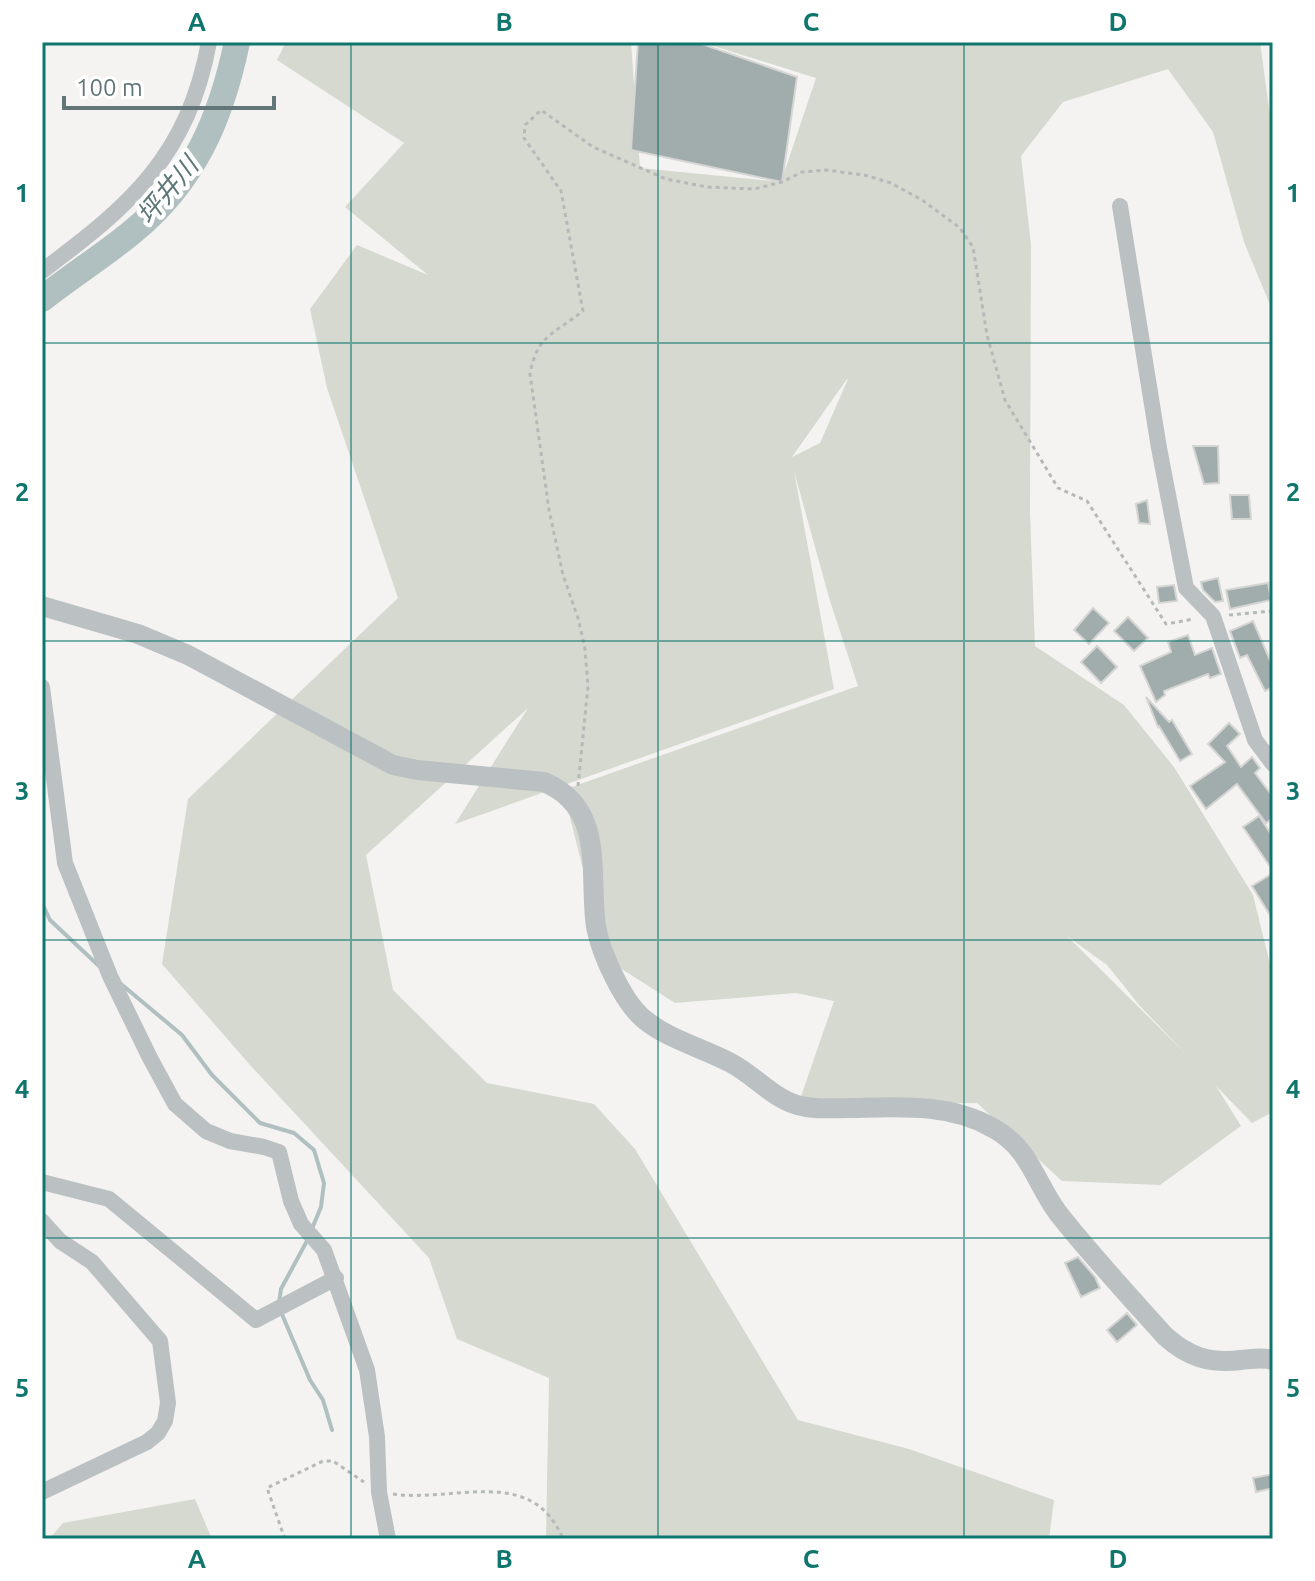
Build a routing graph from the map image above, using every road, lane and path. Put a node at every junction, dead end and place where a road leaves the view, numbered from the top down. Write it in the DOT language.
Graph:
graph roads {
  1 [pos="209,42"];
  2 [pos="1120,206"];
  3 [pos="42,271"];
  4 [pos="42,606"];
  5 [pos="1273,611"];
  6 [pos="1213,616"];
  7 [pos="42,687"];
  8 [pos="1273,764"];
  9 [pos="577,806"];
  10 [pos="42,1182"];
  11 [pos="42,1221"];
  12 [pos="336,1278"];
  13 [pos="1273,1360"];
  14 [pos="42,1492"];
  15 [pos="379,1492"];
  16 [pos="285,1539"];
  17 [pos="388,1539"];
  18 [pos="563,1539"];
  1 -- 3 [label="street"];
  2 -- 6 [label="street"];
  4 -- 9 [label="street"];
  5 -- 6 [label="path"];
  6 -- 8 [label="street"];
  6 -- 9 [label="path"];
  7 -- 12 [label="street"];
  9 -- 13 [label="street"];
  10 -- 12 [label="street"];
  11 -- 14 [label="street"];
  12 -- 15 [label="street"];
  15 -- 16 [label="path"];
  15 -- 17 [label="street"];
  15 -- 18 [label="path"];
}
